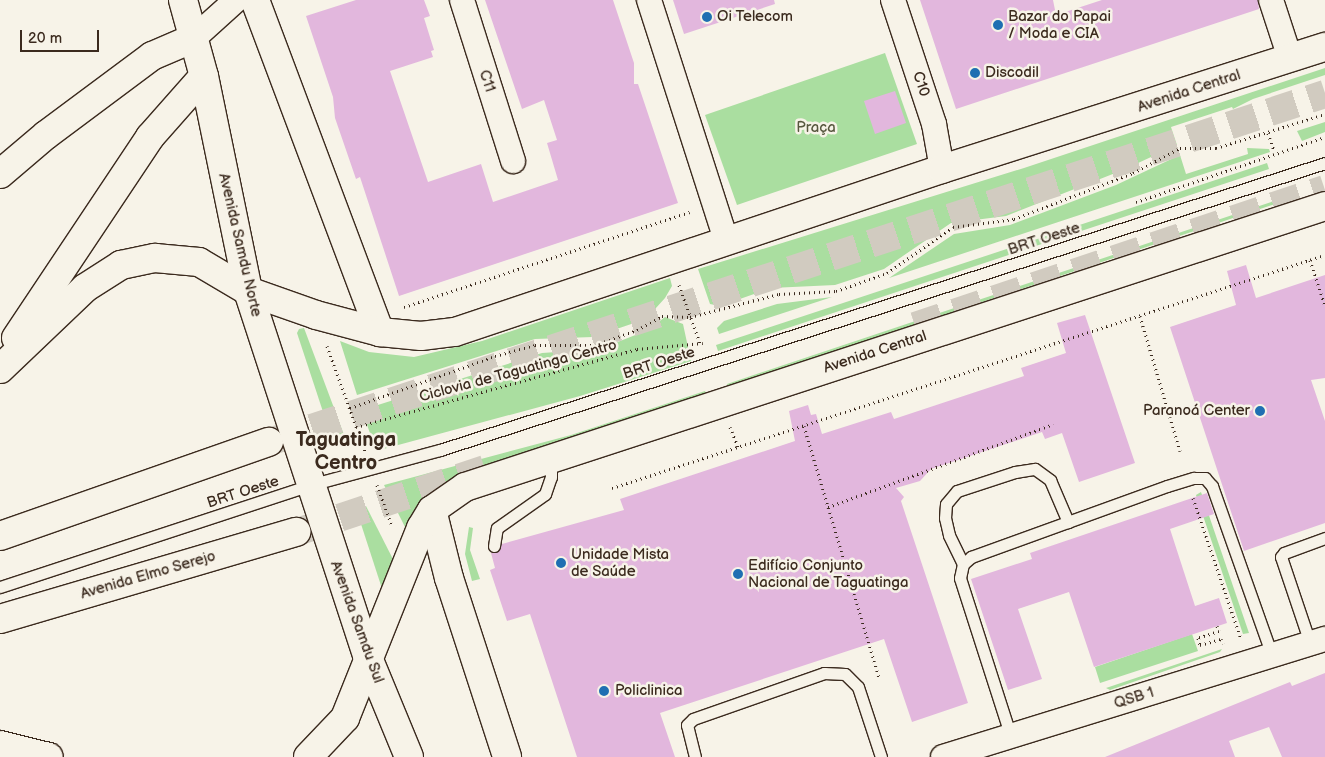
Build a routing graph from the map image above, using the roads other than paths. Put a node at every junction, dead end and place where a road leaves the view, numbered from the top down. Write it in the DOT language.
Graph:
graph roads {
  1 [pos="183,0"];
  2 [pos="236,0"];
  3 [pos="255,0"];
  4 [pos="462,0"];
  5 [pos="649,0"];
  6 [pos="893,0"];
  7 [pos="1271,0"];
  8 [pos="194,38"];
  9 [pos="1325,47"];
  10 [pos="1290,58"];
  11 [pos="204,76"];
  12 [pos="513,162"];
  13 [pos="1325,163"];
  14 [pos="942,169"];
  15 [pos="0,174"];
  16 [pos="1325,206"];
  17 [pos="726,240"];
  18 [pos="248,291"];
  19 [pos="380,332"];
  20 [pos="0,363"];
  21 [pos="0,369"];
  22 [pos="269,442"];
  23 [pos="551,457"];
  24 [pos="310,486"];
  25 [pos="432,510"];
  26 [pos="1068,522"];
  27 [pos="296,532"];
  28 [pos="0,536"];
  29 [pos="1325,538"];
  30 [pos="494,546"];
  31 [pos="963,564"];
  32 [pos="0,587"];
  33 [pos="0,619"];
  34 [pos="1318,641"];
  35 [pos="367,655"];
  36 [pos="1272,655"];
  37 [pos="1011,737"];
  38 [pos="0,745"];
  39 [pos="50,757"];
  40 [pos="308,757"];
  41 [pos="410,757"];
  42 [pos="507,757"];
  43 [pos="695,757"];
  44 [pos="882,757"];
  45 [pos="943,757"];
  1 -- 8 [label="main road, Avenida Samdu Norte"];
  2 -- 8 [label="street"];
  3 -- 19 [label="main road"];
  4 -- 12 [label="street, C11"];
  5 -- 17 [label="street"];
  6 -- 14 [label="street, C10"];
  7 -- 10 [label="street"];
  8 -- 11 [label="main road, Avenida Samdu Norte"];
  8 -- 15 [label="main road"];
  9 -- 10 [label="main road, Avenida Central"];
  10 -- 14 [label="main road, Avenida Central"];
  11 -- 18 [label="main road, Avenida Samdu Norte"];
  11 -- 20 [label="main road"];
  13 -- 24 [label="lane, BRT Oeste"];
  14 -- 17 [label="main road, Avenida Central"];
  16 -- 23 [label="main road, Avenida Central"];
  17 -- 19 [label="main road, Avenida Central"];
  18 -- 19 [label="main road, Avenida Central"];
  18 -- 21 [label="main road, Avenida Central"];
  18 -- 24 [label="main road, Avenida Samdu Norte"];
  22 -- 28 [label="main road"];
  23 -- 25 [label="main road, Avenida Central"];
  23 -- 30 [label="lane"];
  24 -- 32 [label="lane, BRT Oeste"];
  24 -- 35 [label="main road, Avenida Samdu Sul"];
  25 -- 35 [label="main road"];
  25 -- 42 [label="main road"];
  26 -- 31 [label="lane"];
  26 -- 31 [label="lane"];
  26 -- 36 [label="lane"];
  27 -- 33 [label="main road, Avenida Elmo Serejo"];
  29 -- 34 [label="lane"];
  31 -- 37 [label="lane"];
  34 -- 36 [label="street, QSB 1"];
  35 -- 40 [label="main road"];
  35 -- 41 [label="main road, Avenida Samdu Sul"];
  36 -- 37 [label="street, QSB 1"];
  37 -- 45 [label="street, QSB 1"];
  38 -- 39 [label="main road"];
  43 -- 44 [label="lane"];
}
